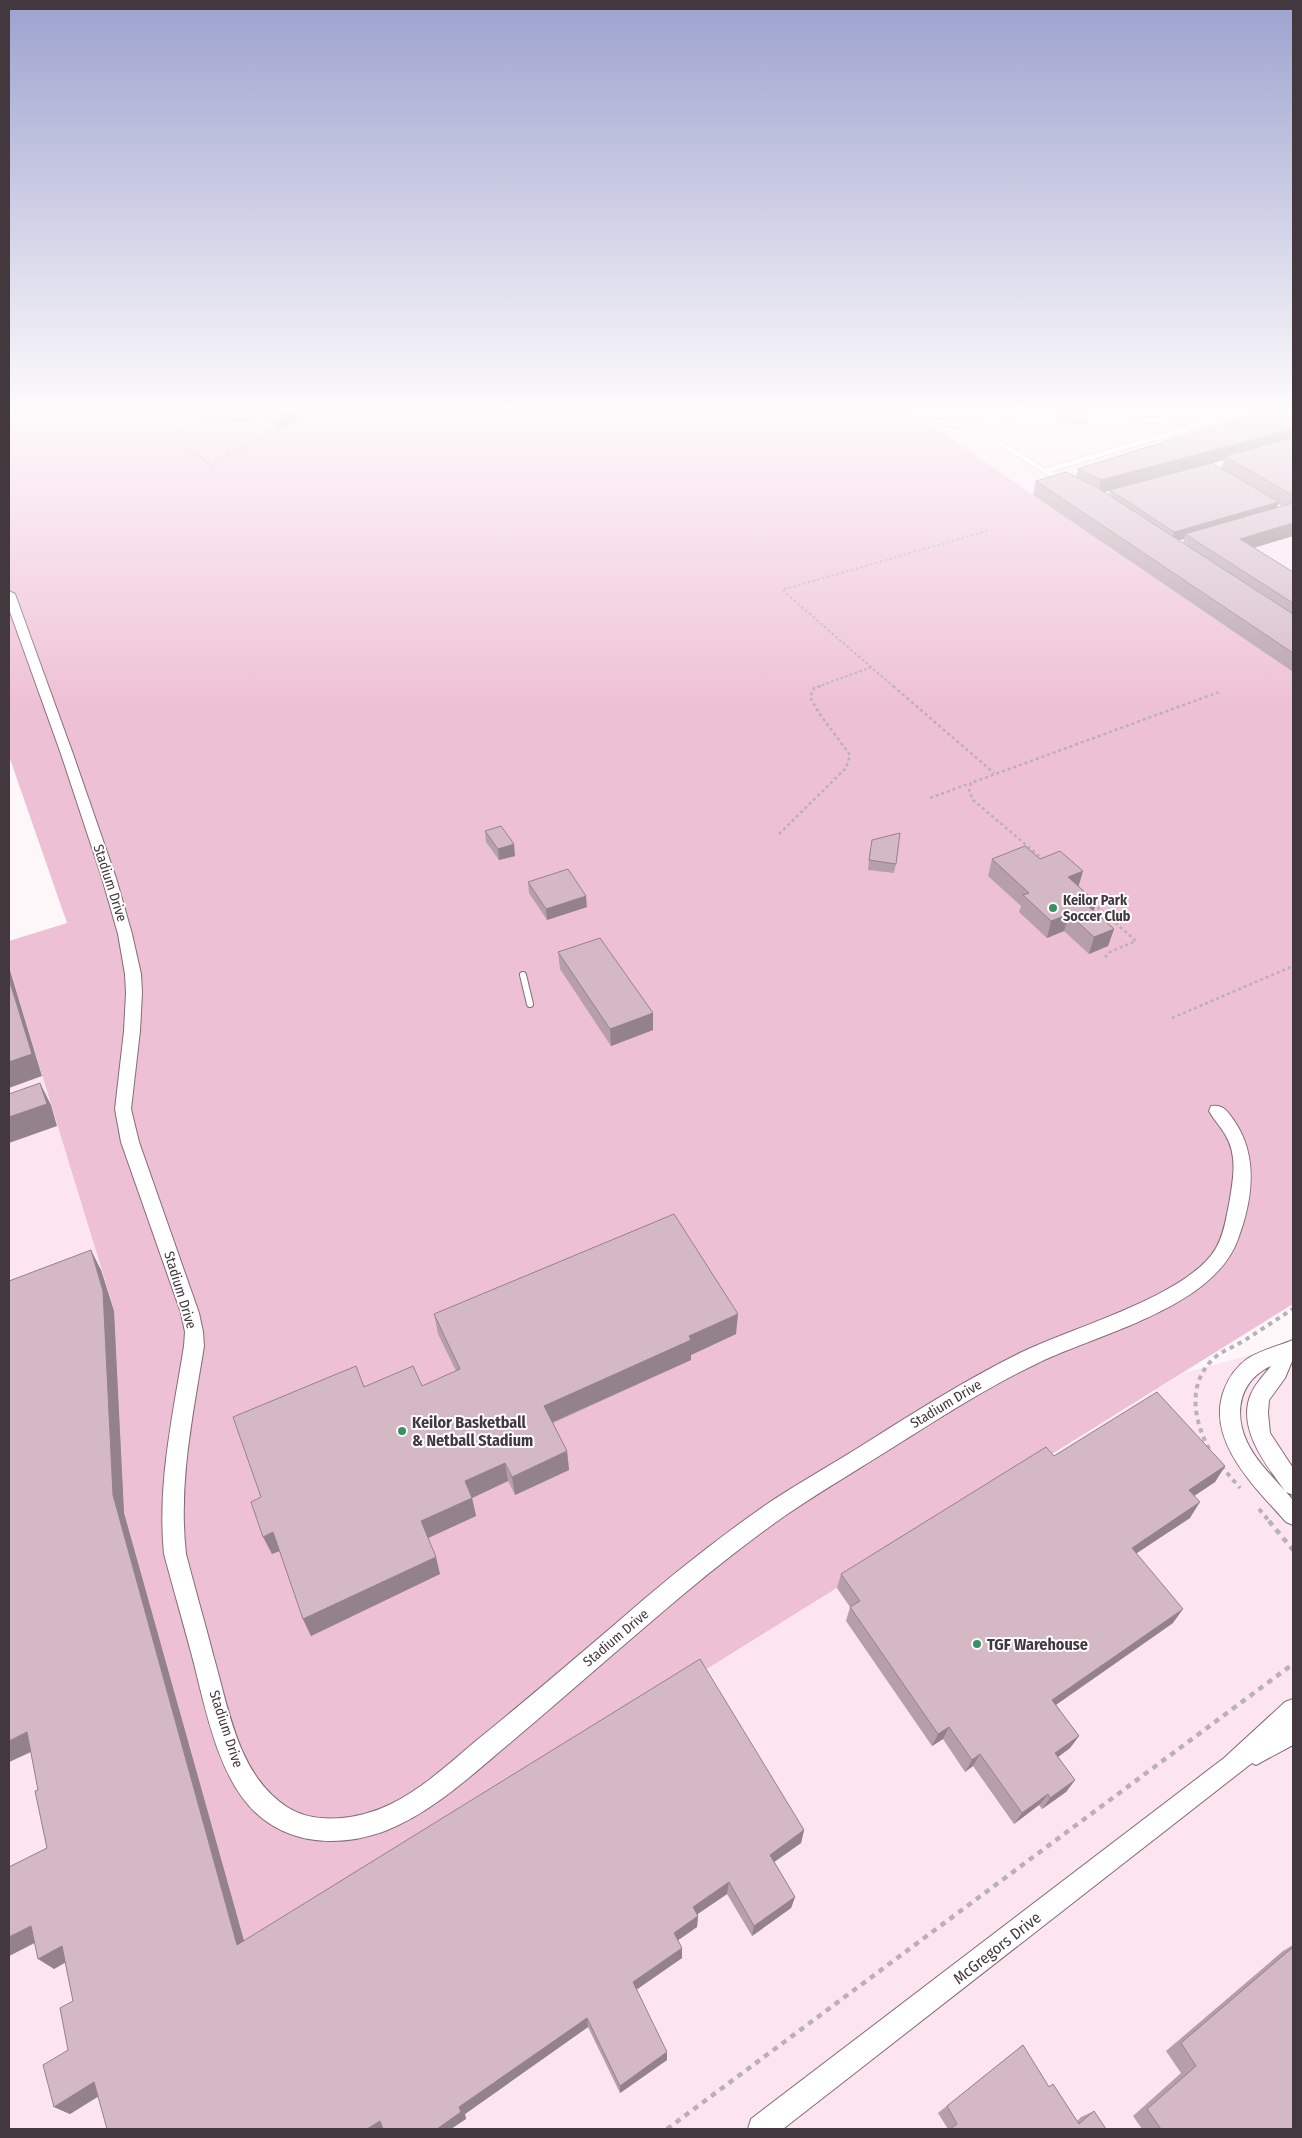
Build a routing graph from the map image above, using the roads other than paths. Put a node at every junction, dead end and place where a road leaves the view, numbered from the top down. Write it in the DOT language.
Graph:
graph roads {
  1 [pos="9,594"];
  2 [pos="523,975"];
  3 [pos="530,1004"];
  4 [pos="1217,1111"];
  5 [pos="1290,1351"];
  6 [pos="1293,1485"];
  7 [pos="1293,1515"];
  8 [pos="1293,1710"];
  9 [pos="1293,1732"];
  10 [pos="1232,1766"];
  11 [pos="761,2129"];
  1 -- 4 [label="street, Stadium Drive"];
  2 -- 3 [label="lane"];
  5 -- 6 [label="street"];
  5 -- 7 [label="street"];
  8 -- 10 [label="street, McGregors Drive"];
  9 -- 10 [label="street, McGregors Drive"];
  10 -- 11 [label="street, McGregors Drive"];
}
